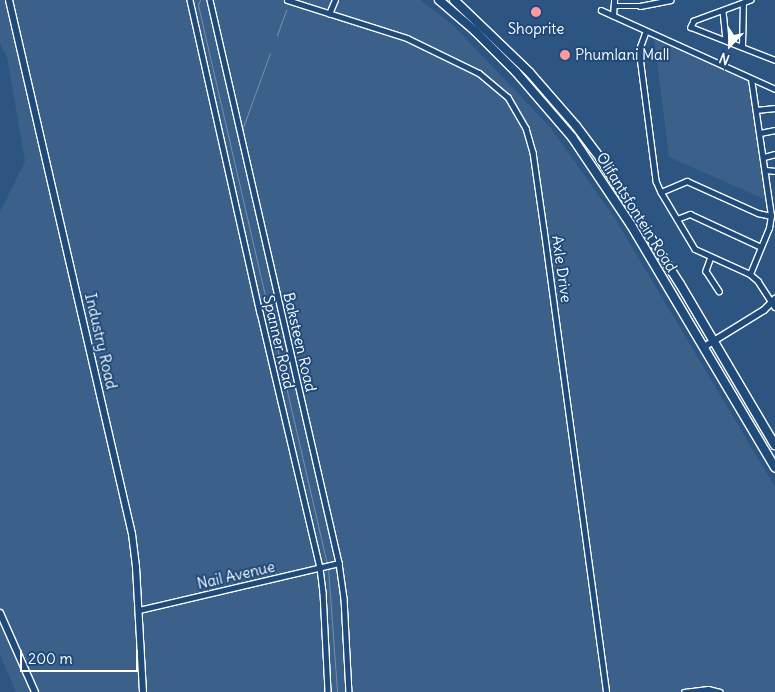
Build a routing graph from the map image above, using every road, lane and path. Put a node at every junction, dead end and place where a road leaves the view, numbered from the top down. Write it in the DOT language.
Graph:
graph roads {
  1 [pos="9,0"];
  2 [pos="190,0"];
  3 [pos="210,0"];
  4 [pos="287,0"];
  5 [pos="335,0"];
  6 [pos="439,0"];
  7 [pos="454,0"];
  8 [pos="670,0"];
  9 [pos="730,0"];
  10 [pos="751,0"];
  11 [pos="614,3"];
  12 [pos="743,3"];
  13 [pos="731,7"];
  14 [pos="601,10"];
  15 [pos="723,11"];
  16 [pos="329,14"];
  17 [pos="613,16"];
  18 [pos="646,32"];
  19 [pos="726,40"];
  20 [pos="742,46"];
  21 [pos="775,60"];
  22 [pos="751,79"];
  23 [pos="775,89"];
  24 [pos="775,108"];
  25 [pos="756,110"];
  26 [pos="775,130"];
  27 [pos="760,133"];
  28 [pos="775,154"];
  29 [pos="764,157"];
  30 [pos="766,170"];
  31 [pos="775,171"];
  32 [pos="661,192"];
  33 [pos="769,194"];
  34 [pos="775,194"];
  35 [pos="771,216"];
  36 [pos="677,219"];
  37 [pos="761,247"];
  38 [pos="711,257"];
  39 [pos="750,274"];
  40 [pos="719,291"];
  41 [pos="774,303"];
  42 [pos="713,341"];
  43 [pos="704,347"];
  44 [pos="775,445"];
  45 [pos="775,468"];
  46 [pos="339,563"];
  47 [pos="320,568"];
  48 [pos="139,610"];
  49 [pos="0,613"];
  50 [pos="35,692"];
  51 [pos="143,692"];
  52 [pos="328,692"];
  53 [pos="349,692"];
  54 [pos="607,692"];
  55 [pos="684,692"];
  56 [pos="720,692"];
  1 -- 48 [label="street, Industry Road"];
  2 -- 47 [label="street, Spanner Road"];
  3 -- 46 [label="street, Baksteen Road"];
  4 -- 16 [label="street, Axle Drive"];
  5 -- 16 [label="street"];
  6 -- 43 [label="main road, Olifantsfontein Road"];
  7 -- 42 [label="main road, Olifantsfontein Road"];
  8 -- 11 [label="street"];
  9 -- 13 [label="street"];
  10 -- 12 [label="street"];
  11 -- 17 [label="street"];
  12 -- 13 [label="street"];
  12 -- 20 [label="street"];
  13 -- 15 [label="street"];
  14 -- 17 [label="street"];
  15 -- 19 [label="street"];
  15 -- 19 [label="street"];
  16 -- 54 [label="street, Axle Drive"];
  17 -- 18 [label="street"];
  18 -- 22 [label="street"];
  18 -- 32 [label="street"];
  19 -- 20 [label="street"];
  20 -- 21 [label="street"];
  22 -- 23 [label="street"];
  22 -- 25 [label="street"];
  24 -- 25 [label="street"];
  25 -- 27 [label="street"];
  26 -- 27 [label="street"];
  27 -- 29 [label="street"];
  28 -- 29 [label="street"];
  29 -- 30 [label="street"];
  30 -- 31 [label="street"];
  30 -- 33 [label="street"];
  32 -- 35 [label="street"];
  32 -- 36 [label="street"];
  33 -- 34 [label="street"];
  33 -- 35 [label="street"];
  35 -- 37 [label="street"];
  36 -- 37 [label="street"];
  36 -- 38 [label="street"];
  37 -- 39 [label="street"];
  38 -- 39 [label="street"];
  38 -- 40 [label="street"];
  39 -- 41 [label="street"];
  41 -- 42 [label="street"];
  42 -- 43 [label="street"];
  42 -- 44 [label="main road, Olifantsfontein Road"];
  43 -- 45 [label="main road, Olifantsfontein Road"];
  46 -- 47 [label="street, Nail Avenue"];
  46 -- 53 [label="street, Baksteen Road"];
  47 -- 48 [label="street, Nail Avenue"];
  47 -- 52 [label="street, Spanner Road"];
  48 -- 51 [label="street, Industry Road"];
  49 -- 50 [label="street"];
  55 -- 56 [label="street"];
}
